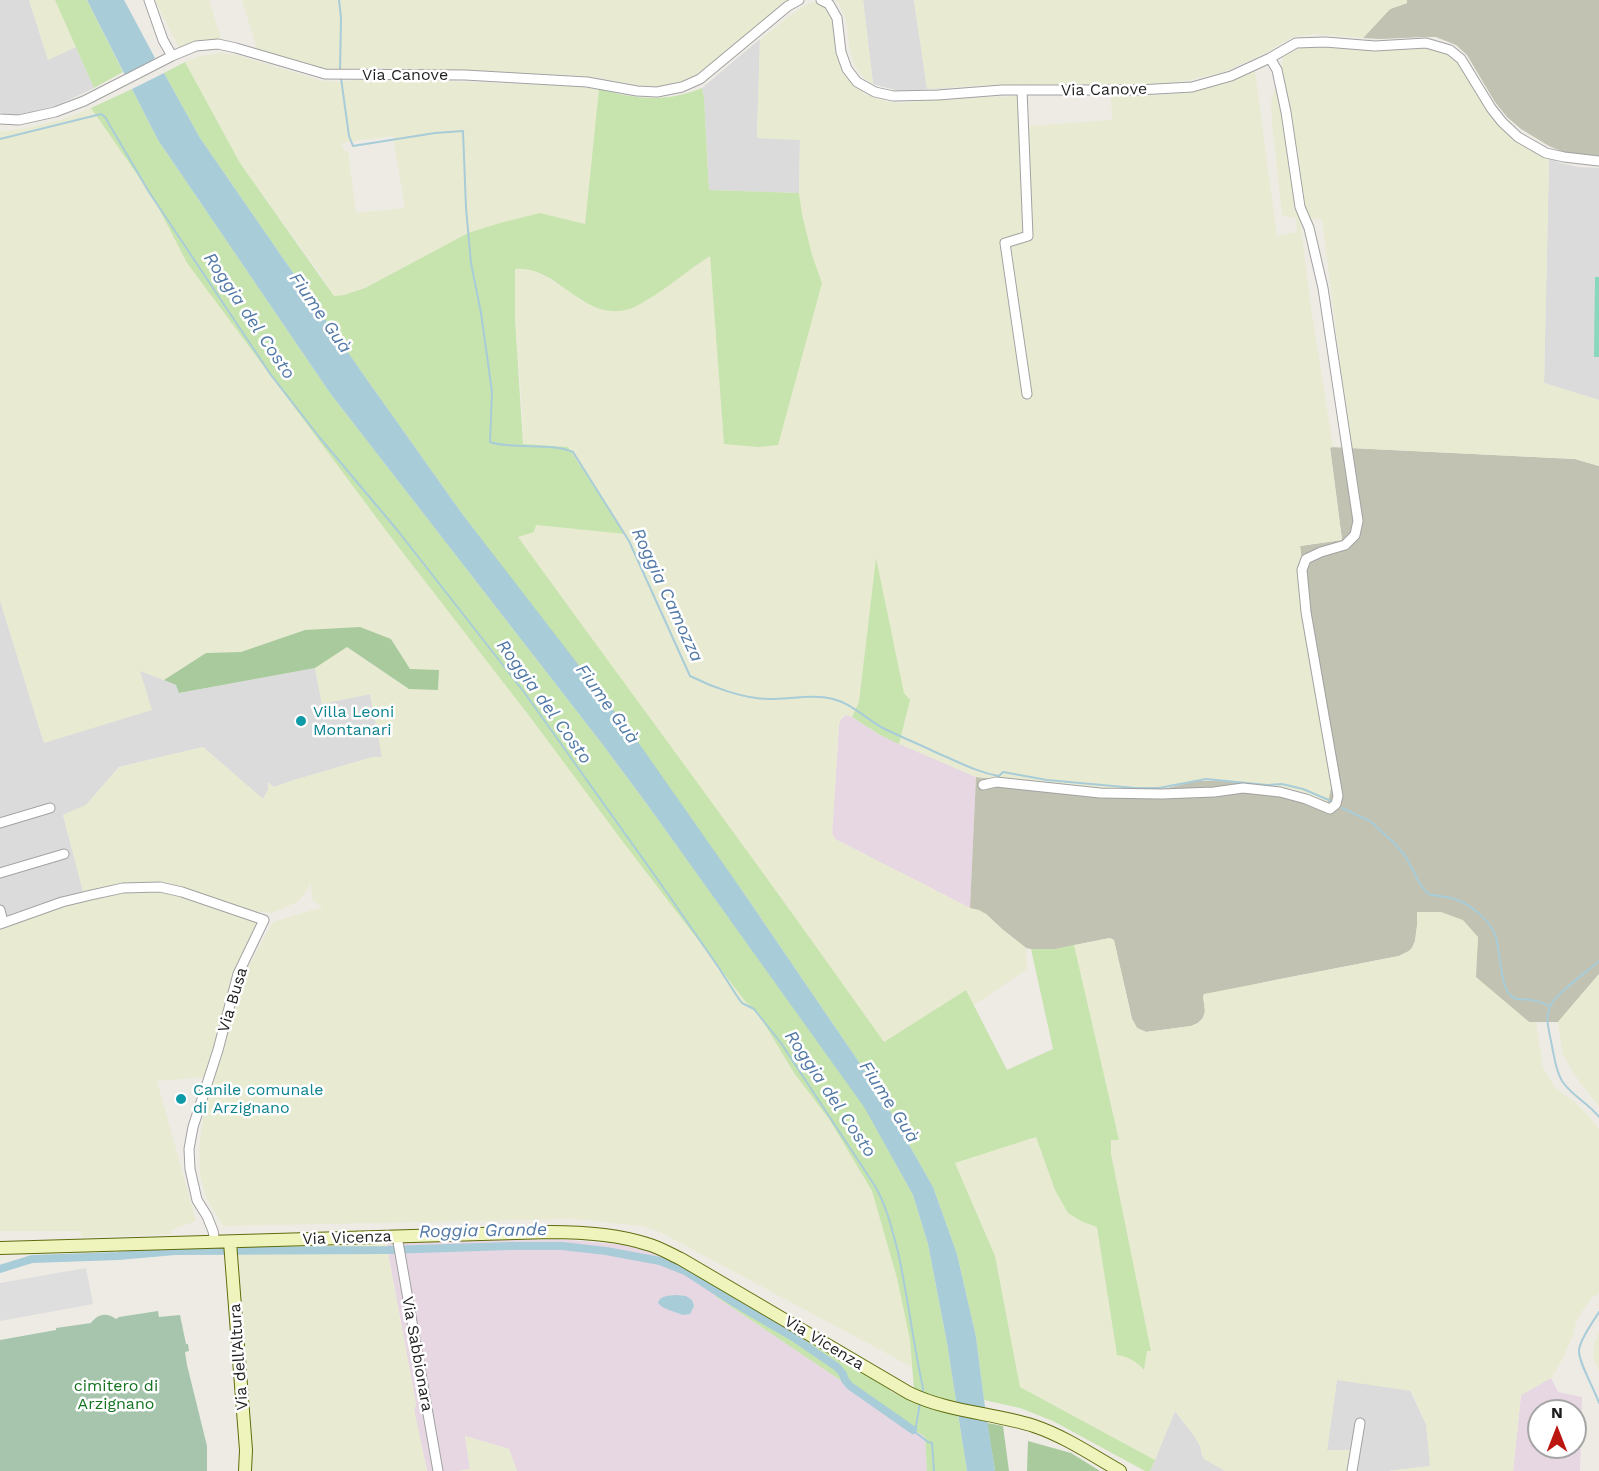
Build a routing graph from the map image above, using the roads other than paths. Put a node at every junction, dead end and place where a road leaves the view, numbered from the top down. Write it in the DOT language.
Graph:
graph roads {
  1 [pos="149,0"];
  2 [pos="799,0"];
  3 [pos="820,0"];
  4 [pos="172,56"];
  5 [pos="1270,58"];
  6 [pos="1022,90"];
  7 [pos="0,119"];
  8 [pos="1599,161"];
  9 [pos="1027,394"];
  10 [pos="983,785"];
  11 [pos="50,808"];
  12 [pos="0,823"];
  13 [pos="64,854"];
  14 [pos="0,873"];
  15 [pos="0,910"];
  16 [pos="2,923"];
  17 [pos="397,1237"];
  18 [pos="215,1242"];
  19 [pos="230,1242"];
  20 [pos="0,1248"];
  21 [pos="1360,1424"];
  22 [pos="245,1471"];
  23 [pos="438,1471"];
  24 [pos="1120,1471"];
  25 [pos="1352,1471"];
  1 -- 4 [label="street"];
  2 -- 4 [label="street, Via Canove"];
  3 -- 6 [label="street, Via Canove"];
  4 -- 7 [label="street, Via Canove"];
  5 -- 6 [label="street, Via Canove"];
  5 -- 8 [label="street, Via Canove"];
  5 -- 10 [label="street"];
  6 -- 9 [label="street"];
  11 -- 12 [label="street"];
  13 -- 14 [label="street"];
  15 -- 16 [label="street"];
  16 -- 18 [label="street, Via Busa"];
  17 -- 19 [label="main road, Via Vicenza"];
  17 -- 23 [label="street, Via Sabbionara"];
  17 -- 24 [label="main road, Via Vicenza"];
  18 -- 19 [label="main road, Via Vicenza"];
  18 -- 20 [label="main road, Via Vicenza"];
  19 -- 22 [label="main road, Via dell'Altura"];
  21 -- 25 [label="street"];
}
